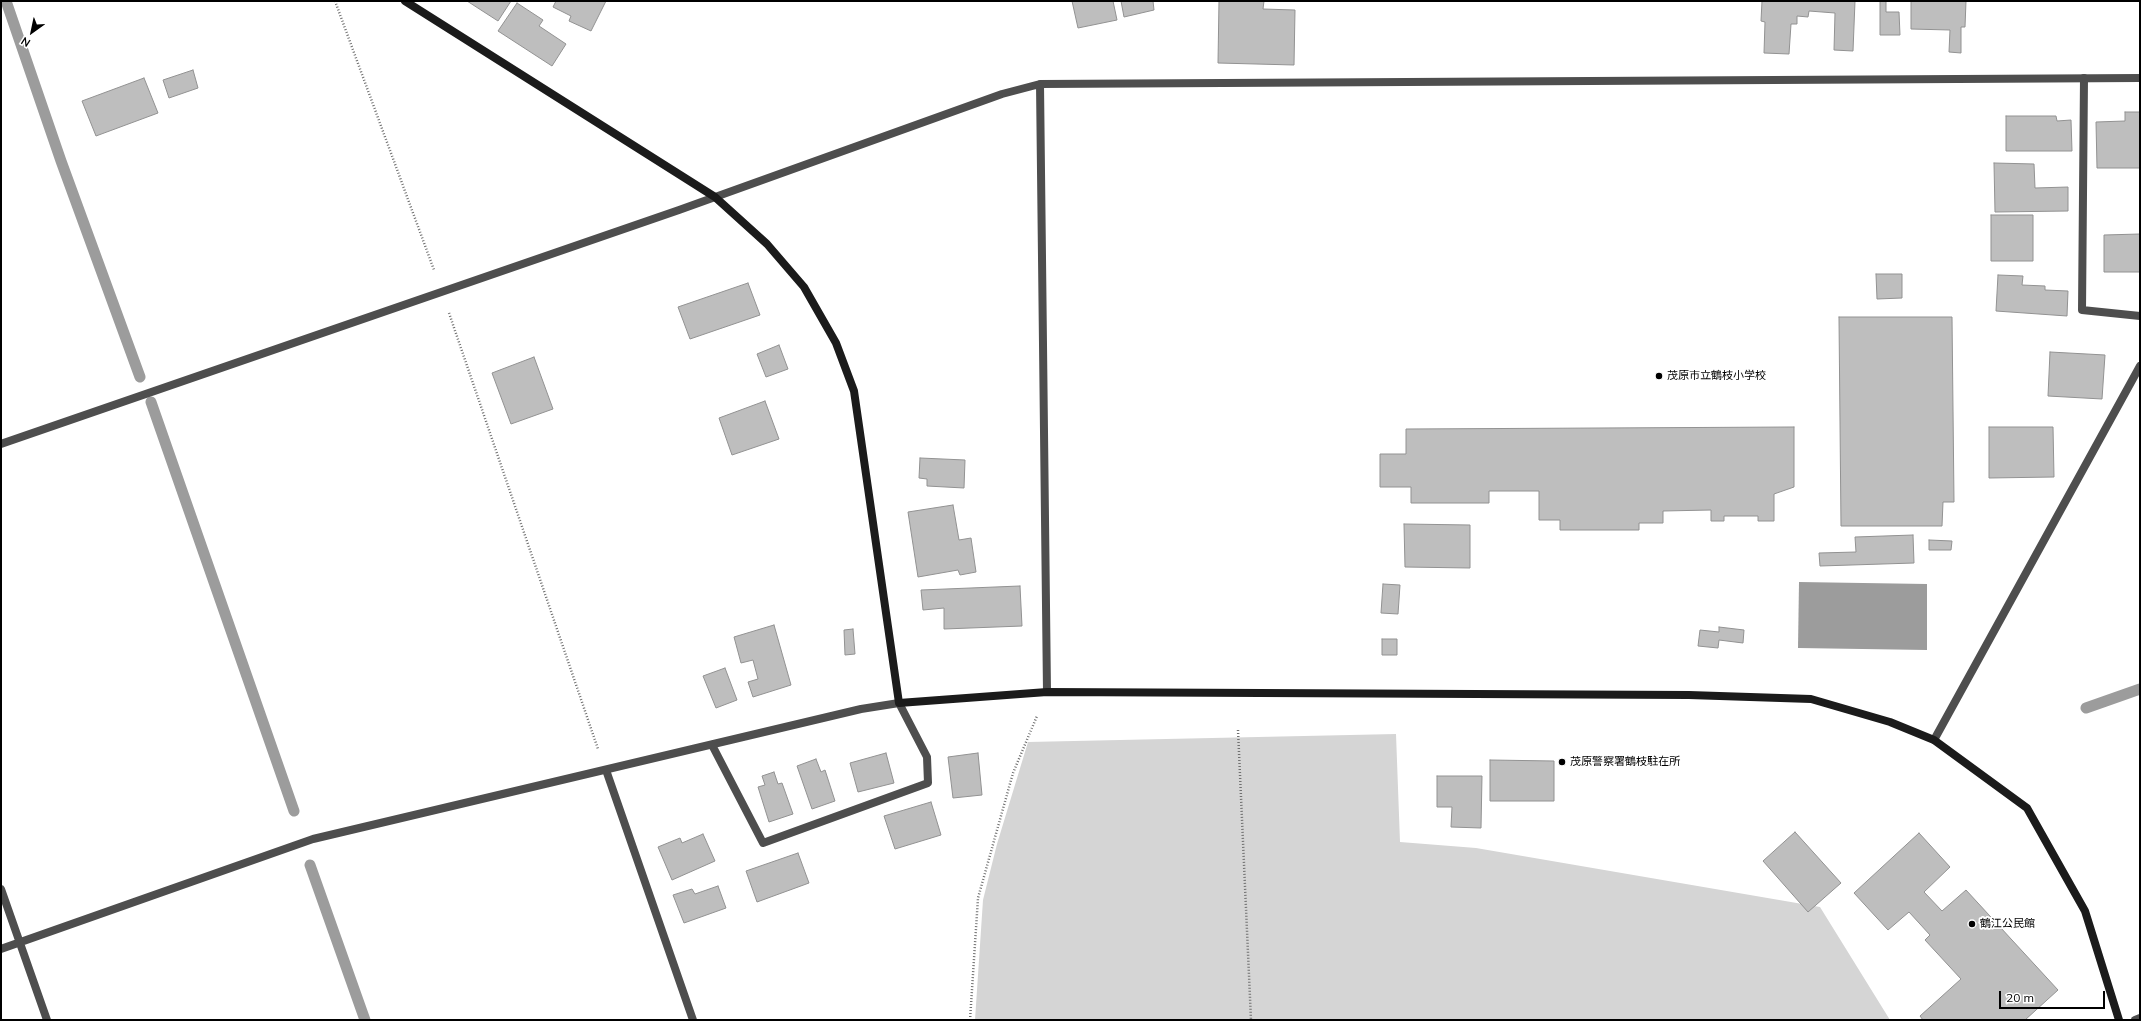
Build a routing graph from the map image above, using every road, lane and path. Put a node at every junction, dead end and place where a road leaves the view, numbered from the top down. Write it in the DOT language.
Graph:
graph roads {
  1 [pos="335,1"];
  2 [pos="405,1"];
  3 [pos="2084,78"];
  4 [pos="2140,78"];
  5 [pos="1040,84"];
  6 [pos="715,197"];
  7 [pos="441,291"];
  8 [pos="2140,316"];
  9 [pos="2140,366"];
  10 [pos="1,444"];
  11 [pos="1047,692"];
  12 [pos="899,703"];
  13 [pos="1238,730"];
  14 [pos="1934,740"];
  15 [pos="712,745"];
  16 [pos="606,770"];
  17 [pos="1,889"];
  18 [pos="19,943"];
  19 [pos="1,949"];
  20 [pos="2140,1018"];
  21 [pos="47,1020"];
  22 [pos="694,1020"];
  23 [pos="970,1020"];
  24 [pos="1251,1020"];
  25 [pos="2119,1020"];
  26 [pos="2135,1020"];
  1 -- 7 [label="path"];
  2 -- 6 [label="main road"];
  3 -- 4 [label="street"];
  3 -- 5 [label="street"];
  3 -- 8 [label="street"];
  5 -- 6 [label="street"];
  5 -- 11 [label="street"];
  6 -- 7 [label="street"];
  6 -- 12 [label="main road"];
  7 -- 10 [label="street"];
  7 -- 16 [label="path"];
  9 -- 14 [label="street"];
  11 -- 12 [label="main road"];
  11 -- 14 [label="main road"];
  11 -- 23 [label="path"];
  12 -- 15 [label="street"];
  12 -- 15 [label="street"];
  13 -- 24 [label="path"];
  14 -- 25 [label="main road"];
  15 -- 16 [label="street"];
  16 -- 18 [label="street"];
  16 -- 22 [label="street"];
  17 -- 18 [label="street"];
  18 -- 19 [label="street"];
  18 -- 21 [label="street"];
  20 -- 26 [label="street"];
}
